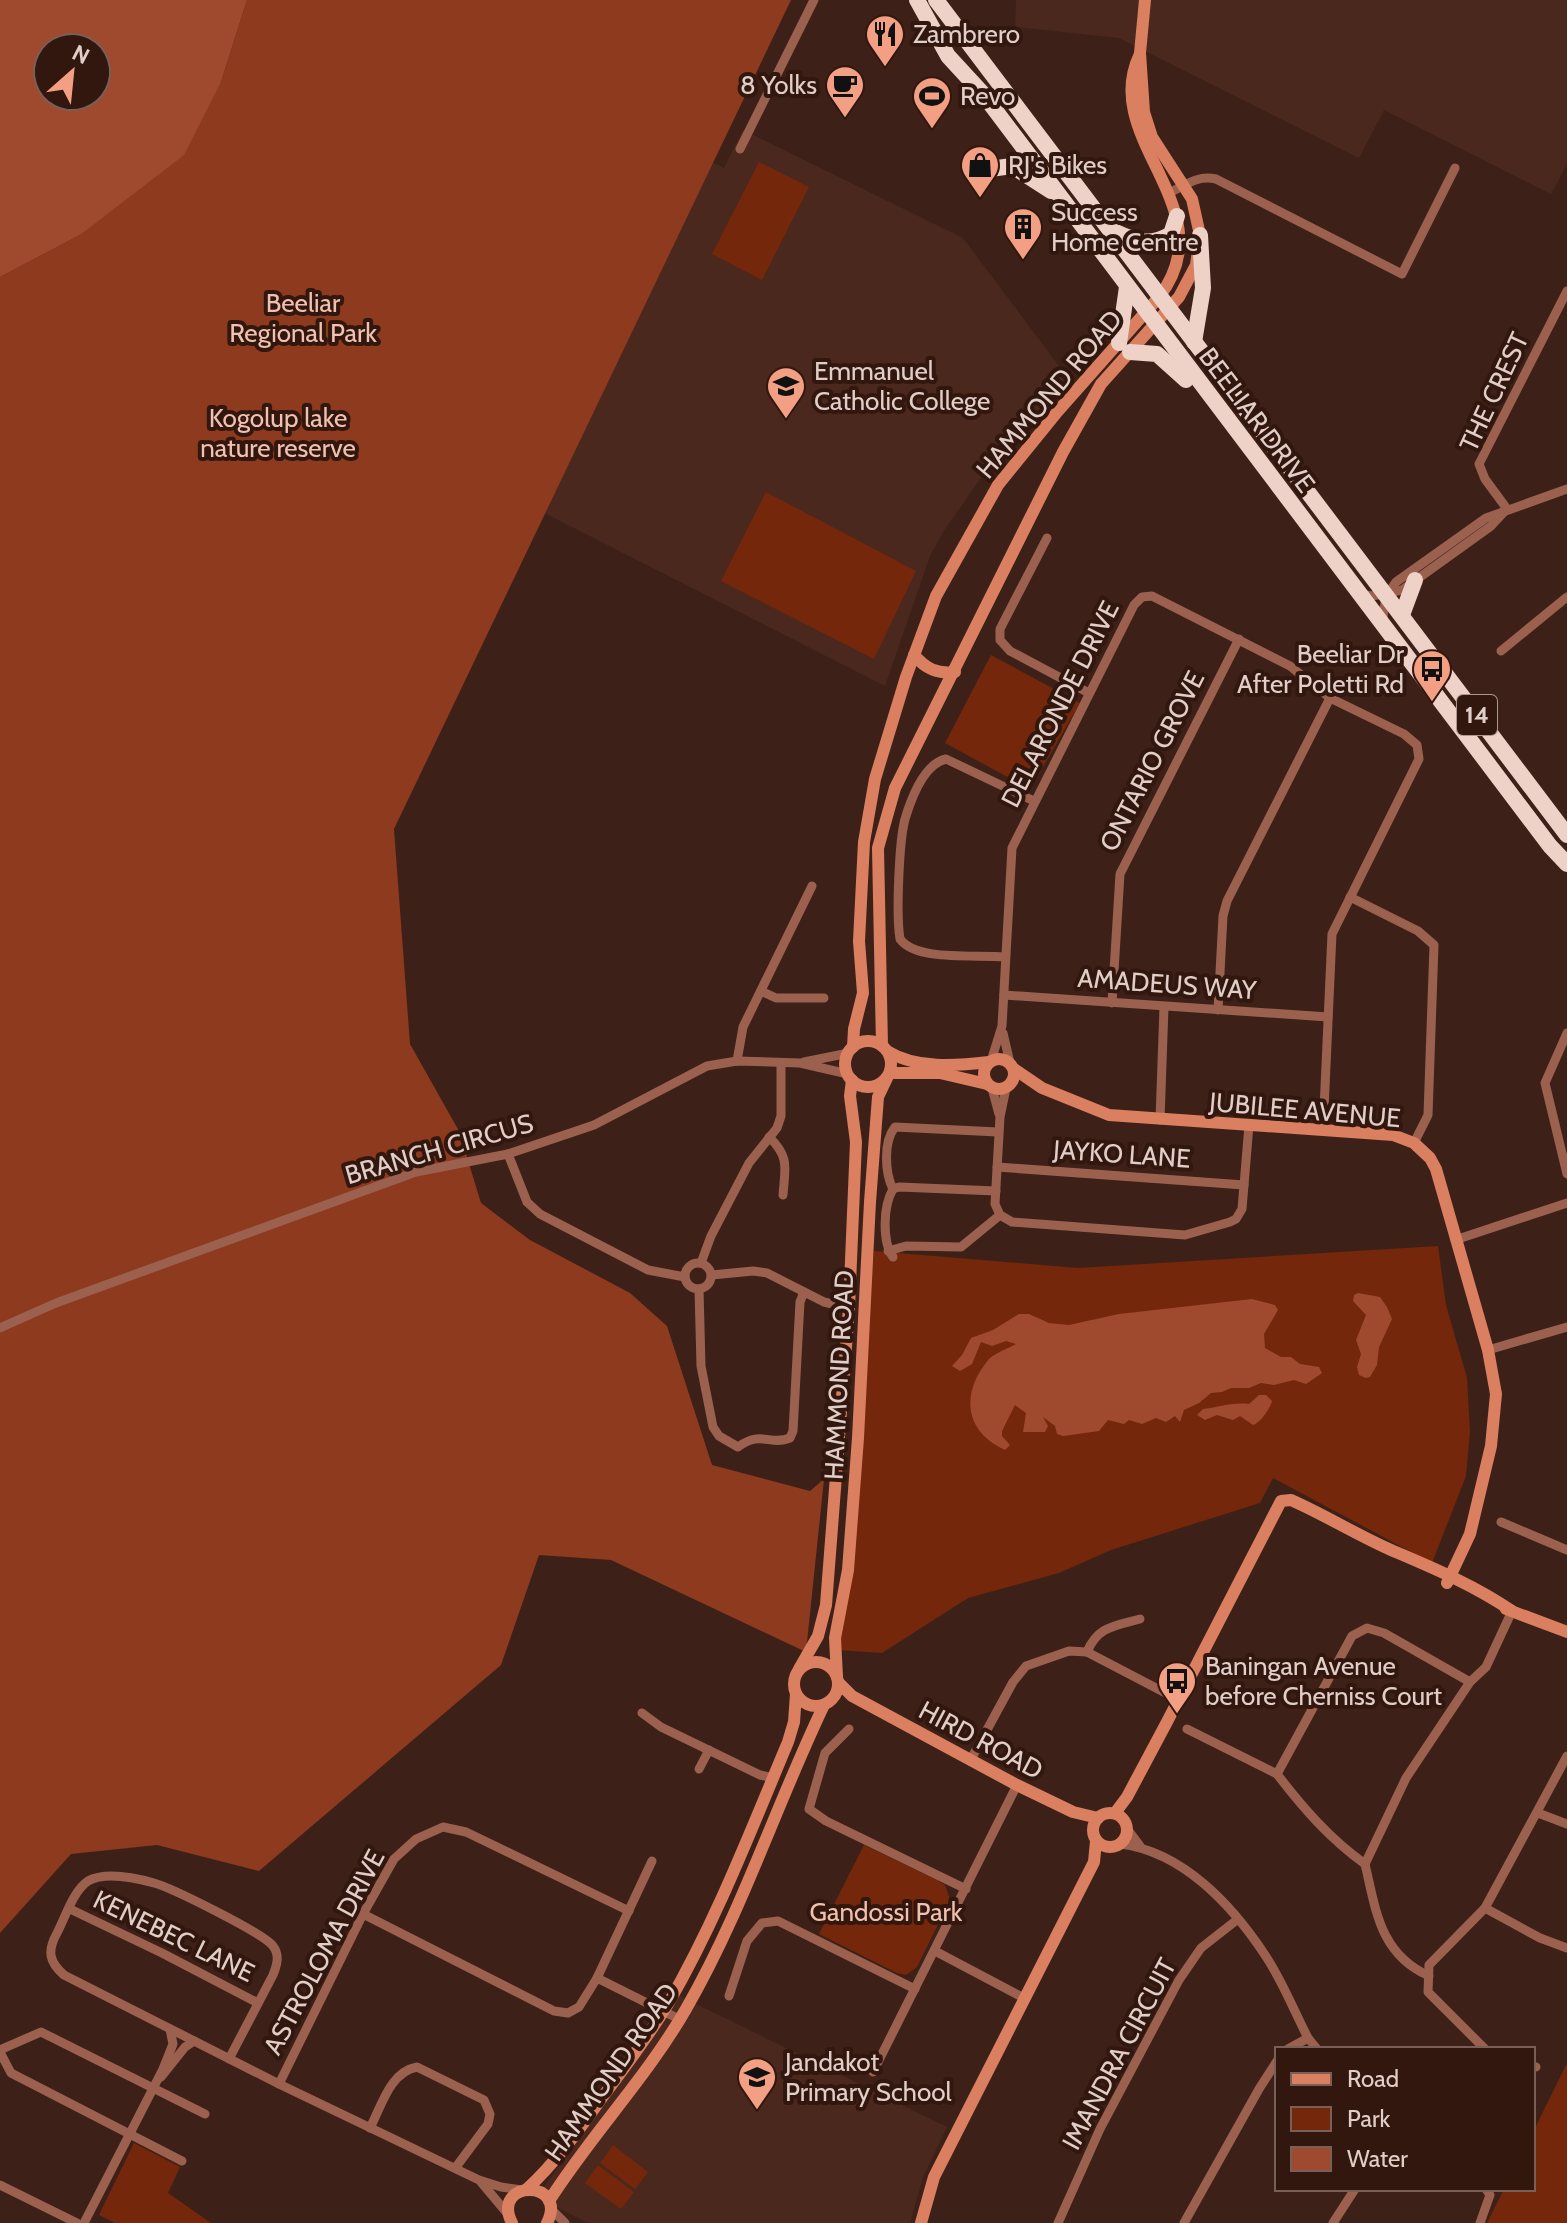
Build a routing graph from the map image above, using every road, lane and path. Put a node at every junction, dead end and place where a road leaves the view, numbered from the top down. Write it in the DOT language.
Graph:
graph roads {
  1 [pos="814,0"];
  2 [pos="917,0"];
  3 [pos="936,0"];
  4 [pos="1145,0"];
  5 [pos="1140,53"];
  6 [pos="740,149"];
  7 [pos="1455,168"];
  8 [pos="990,169"];
  9 [pos="1184,186"];
  10 [pos="1169,193"];
  11 [pos="1060,195"];
  12 [pos="1177,216"];
  13 [pos="1109,229"];
  14 [pos="1200,235"];
  15 [pos="1127,287"];
  16 [pos="1567,291"];
  17 [pos="1164,303"];
  18 [pos="1150,318"];
  19 [pos="1194,342"];
  20 [pos="1125,347"];
  21 [pos="1058,411"];
  22 [pos="1079,423"];
  23 [pos="1232,427"];
  24 [pos="1567,489"];
  25 [pos="1507,509"];
  26 [pos="1047,538"];
  27 [pos="1415,580"];
  28 [pos="1359,594"];
  29 [pos="1387,594"];
  30 [pos="1567,597"];
  31 [pos="1402,615"];
  32 [pos="1383,626"];
  33 [pos="1239,639"];
  34 [pos="1501,651"];
  35 [pos="914,655"];
  36 [pos="955,672"];
  37 [pos="1089,693"];
  38 [pos="1330,698"];
  39 [pos="884,750"];
  40 [pos="908,761"];
  41 [pos="1034,801"];
  42 [pos="1567,835"];
  43 [pos="1567,864"];
  44 [pos="812,886"];
  45 [pos="1350,897"];
  46 [pos="1005,957"];
  47 [pos="761,991"];
  48 [pos="1004,995"];
  49 [pos="824,998"];
  50 [pos="1112,1003"];
  51 [pos="1164,1007"];
  52 [pos="1218,1010"];
  53 [pos="1328,1017"];
  54 [pos="1002,1026"];
  55 [pos="1567,1033"];
  56 [pos="884,1048"];
  57 [pos="851,1050"];
  58 [pos="737,1061"];
  59 [pos="990,1061"];
  60 [pos="781,1063"];
  61 [pos="800,1063"];
  62 [pos="1012,1066"];
  63 [pos="889,1074"];
  64 [pos="850,1077"];
  65 [pos="989,1086"];
  66 [pos="1007,1088"];
  67 [pos="1042,1088"];
  68 [pos="1000,1117"];
  69 [pos="1160,1120"];
  70 [pos="1249,1125"];
  71 [pos="1323,1131"];
  72 [pos="998,1132"];
  73 [pos="769,1137"];
  74 [pos="1414,1143"];
  75 [pos="508,1154"];
  76 [pos="997,1167"];
  77 [pos="1567,1174"];
  78 [pos="1244,1185"];
  79 [pos="893,1189"];
  80 [pos="996,1191"];
  81 [pos="783,1195"];
  82 [pos="1567,1203"];
  83 [pos="1000,1215"];
  84 [pos="1455,1240"];
  85 [pos="701,1263"];
  86 [pos="712,1275"];
  87 [pos="685,1277"];
  88 [pos="699,1289"];
  89 [pos="804,1292"];
  90 [pos="849,1308"];
  91 [pos="1567,1327"];
  92 [pos="0,1328"];
  93 [pos="1488,1350"];
  94 [pos="1501,1522"];
  95 [pos="1567,1550"];
  96 [pos="1445,1578"];
  97 [pos="1512,1611"];
  98 [pos="1140,1619"];
  99 [pos="1567,1632"];
  100 [pos="1087,1652"];
  101 [pos="799,1669"];
  102 [pos="837,1680"];
  103 [pos="1470,1682"];
  104 [pos="796,1694"];
  105 [pos="1179,1700"];
  106 [pos="826,1704"];
  107 [pos="869,1706"];
  108 [pos="642,1713"];
  109 [pos="849,1729"];
  110 [pos="1187,1729"];
  111 [pos="709,1750"];
  112 [pos="1567,1756"];
  113 [pos="970,1761"];
  114 [pos="699,1769"];
  115 [pos="1277,1774"];
  116 [pos="773,1778"];
  117 [pos="1017,1785"];
  118 [pos="1538,1813"];
  119 [pos="1122,1821"];
  120 [pos="1567,1824"];
  121 [pos="1096,1830"];
  122 [pos="1116,1846"];
  123 [pos="1140,1846"];
  124 [pos="652,1861"];
  125 [pos="1094,1862"];
  126 [pos="1365,1864"];
  127 [pos="966,1889"];
  128 [pos="1485,1908"];
  129 [pos="70,1909"];
  130 [pos="629,1911"];
  131 [pos="363,1914"];
  132 [pos="1238,1919"];
  133 [pos="1567,1948"];
  134 [pos="935,1951"];
  135 [pos="1429,1976"];
  136 [pos="597,1978"];
  137 [pos="915,1989"];
  138 [pos="729,1996"];
  139 [pos="1024,1998"];
  140 [pos="258,2003"];
  141 [pos="663,2011"];
  142 [pos="679,2019"];
  143 [pos="170,2029"];
  144 [pos="1308,2038"];
  145 [pos="194,2041"];
  146 [pos="1292,2047"];
  147 [pos="1315,2047"];
  148 [pos="1483,2047"];
  149 [pos="0,2051"];
  150 [pos="229,2059"];
  151 [pos="1275,2064"];
  152 [pos="873,2072"];
  153 [pos="279,2084"];
  154 [pos="153,2085"];
  155 [pos="205,2114"];
  156 [pos="370,2128"];
  157 [pos="129,2133"];
  158 [pos="182,2161"];
  159 [pos="456,2167"];
  160 [pos="479,2180"];
  161 [pos="0,2185"];
  162 [pos="525,2190"];
  163 [pos="1354,2191"];
  164 [pos="1487,2191"];
  165 [pos="550,2205"];
  166 [pos="509,2220"];
  167 [pos="77,2223"];
  168 [pos="84,2223"];
  169 [pos="547,2223"];
  170 [pos="565,2223"];
  171 [pos="921,2223"];
  172 [pos="1058,2223"];
  173 [pos="1184,2223"];
  174 [pos="1333,2223"];
  175 [pos="1480,2223"];
  1 -- 6 [label="street"];
  2 -- 11 [label="highway, BEELIAR DRIVE / 14"];
  3 -- 13 [label="highway, BEELIAR DRIVE / 14"];
  4 -- 5 [label="main road, HAMMOND ROAD"];
  5 -- 9 [label="main road, HAMMOND ROAD"];
  5 -- 10 [label="main road, HAMMOND ROAD"];
  7 -- 9 [label="street"];
  8 -- 11 [label="highway"];
  9 -- 10 [label="street"];
  9 -- 14 [label="main road, HAMMOND ROAD"];
  10 -- 12 [label="main road, HAMMOND ROAD"];
  11 -- 15 [label="highway, BEELIAR DRIVE / 14"];
  12 -- 13 [label="highway"];
  12 -- 17 [label="main road, HAMMOND ROAD"];
  13 -- 17 [label="highway, BEELIAR DRIVE / 14"];
  14 -- 17 [label="main road, HAMMOND ROAD"];
  14 -- 19 [label="highway"];
  15 -- 18 [label="highway, BEELIAR DRIVE / 14"];
  15 -- 20 [label="highway"];
  16 -- 25 [label="street, THE CREST"];
  17 -- 18 [label="main road, HAMMOND ROAD"];
  17 -- 19 [label="highway, BEELIAR DRIVE / 14"];
  18 -- 20 [label="main road, HAMMOND ROAD"];
  18 -- 23 [label="highway, BEELIAR DRIVE / 14"];
  19 -- 29 [label="highway, BEELIAR DRIVE / 14"];
  20 -- 21 [label="main road, HAMMOND ROAD"];
  20 -- 22 [label="main road, HAMMOND ROAD"];
  20 -- 23 [label="highway"];
  21 -- 22 [label="main road"];
  21 -- 35 [label="main road, HAMMOND ROAD"];
  22 -- 36 [label="main road, HAMMOND ROAD"];
  23 -- 28 [label="highway, BEELIAR DRIVE / 14"];
  24 -- 25 [label="street"];
  25 -- 27 [label="street"];
  25 -- 29 [label="street"];
  26 -- 37 [label="street"];
  27 -- 29 [label="street"];
  27 -- 31 [label="highway"];
  28 -- 29 [label="street"];
  28 -- 32 [label="highway, BEELIAR DRIVE / 14"];
  29 -- 31 [label="highway, BEELIAR DRIVE / 14"];
  29 -- 32 [label="street"];
  30 -- 34 [label="street"];
  31 -- 42 [label="highway, BEELIAR DRIVE / 14"];
  32 -- 43 [label="highway, BEELIAR DRIVE / 14"];
  33 -- 37 [label="street, DELARONDE DRIVE"];
  33 -- 38 [label="street, DELARONDE DRIVE"];
  33 -- 50 [label="street, ONTARIO GROVE"];
  35 -- 36 [label="main road"];
  35 -- 39 [label="main road, HAMMOND ROAD"];
  36 -- 40 [label="main road, HAMMOND ROAD"];
  37 -- 41 [label="street, DELARONDE DRIVE"];
  38 -- 45 [label="street, DELARONDE DRIVE"];
  38 -- 52 [label="street"];
  39 -- 40 [label="main road"];
  39 -- 57 [label="main road, HAMMOND ROAD"];
  40 -- 56 [label="main road, HAMMOND ROAD"];
  41 -- 46 [label="street, DELARONDE DRIVE"];
  41 -- 46 [label="street"];
  44 -- 47 [label="street"];
  45 -- 53 [label="street, DELARONDE DRIVE"];
  45 -- 74 [label="street"];
  46 -- 48 [label="street, DELARONDE DRIVE"];
  47 -- 49 [label="street"];
  47 -- 58 [label="street"];
  48 -- 50 [label="street, AMADEUS WAY"];
  48 -- 54 [label="street, DELARONDE DRIVE"];
  50 -- 51 [label="street, AMADEUS WAY"];
  51 -- 52 [label="street, AMADEUS WAY"];
  51 -- 69 [label="street"];
  52 -- 53 [label="street, AMADEUS WAY"];
  53 -- 71 [label="street, DELARONDE DRIVE"];
  54 -- 59 [label="street, DELARONDE DRIVE"];
  54 -- 62 [label="street, DELARONDE DRIVE"];
  55 -- 77 [label="street"];
  56 -- 57 [label="main road"];
  56 -- 59 [label="main road"];
  56 -- 63 [label="main road"];
  57 -- 61 [label="street, BRANCH CIRCUS"];
  57 -- 64 [label="main road"];
  58 -- 60 [label="street, BRANCH CIRCUS"];
  58 -- 75 [label="street, BRANCH CIRCUS"];
  59 -- 62 [label="main road"];
  59 -- 65 [label="main road"];
  60 -- 61 [label="street, BRANCH CIRCUS"];
  60 -- 73 [label="street"];
  61 -- 64 [label="street, BRANCH CIRCUS"];
  62 -- 66 [label="main road"];
  62 -- 67 [label="main road, JUBILEE AVENUE"];
  63 -- 64 [label="main road"];
  63 -- 65 [label="main road"];
  63 -- 102 [label="main road, HAMMOND ROAD"];
  64 -- 90 [label="main road, HAMMOND ROAD"];
  65 -- 66 [label="main road"];
  65 -- 68 [label="street"];
  66 -- 67 [label="main road, JUBILEE AVENUE"];
  66 -- 68 [label="street"];
  67 -- 69 [label="main road, JUBILEE AVENUE"];
  68 -- 72 [label="street"];
  69 -- 70 [label="main road, JUBILEE AVENUE"];
  70 -- 71 [label="main road, JUBILEE AVENUE"];
  70 -- 78 [label="street"];
  71 -- 74 [label="main road, JUBILEE AVENUE"];
  72 -- 76 [label="street"];
  72 -- 79 [label="street"];
  73 -- 81 [label="street"];
  73 -- 85 [label="street"];
  74 -- 84 [label="main road, JUBILEE AVENUE"];
  75 -- 87 [label="street"];
  75 -- 92 [label="street, BRANCH CIRCUS"];
  76 -- 78 [label="street, JAYKO LANE"];
  76 -- 80 [label="street"];
  78 -- 83 [label="street"];
  79 -- 80 [label="street"];
  79 -- 83 [label="street"];
  80 -- 83 [label="street"];
  82 -- 84 [label="street"];
  84 -- 93 [label="main road, JUBILEE AVENUE"];
  85 -- 86 [label="street"];
  85 -- 87 [label="street"];
  86 -- 88 [label="street"];
  86 -- 89 [label="street"];
  87 -- 88 [label="street"];
  88 -- 89 [label="street"];
  89 -- 90 [label="street"];
  90 -- 101 [label="main road, HAMMOND ROAD"];
  91 -- 93 [label="street"];
  93 -- 96 [label="main road, JUBILEE AVENUE"];
  94 -- 95 [label="street"];
  96 -- 97 [label="main road"];
  96 -- 105 [label="main road"];
  97 -- 99 [label="main road"];
  97 -- 103 [label="street"];
  98 -- 100 [label="street"];
  100 -- 105 [label="street"];
  100 -- 113 [label="street"];
  101 -- 102 [label="main road"];
  101 -- 104 [label="main road"];
  102 -- 106 [label="main road"];
  102 -- 107 [label="main road, HIRD ROAD"];
  103 -- 115 [label="street"];
  103 -- 126 [label="street"];
  104 -- 106 [label="main road"];
  104 -- 116 [label="main road, HAMMOND ROAD"];
  105 -- 119 [label="main road"];
  106 -- 107 [label="main road, HIRD ROAD"];
  106 -- 142 [label="main road, HAMMOND ROAD"];
  107 -- 113 [label="main road, HIRD ROAD"];
  108 -- 111 [label="street"];
  109 -- 127 [label="street"];
  110 -- 115 [label="street"];
  111 -- 114 [label="street"];
  111 -- 116 [label="street"];
  112 -- 118 [label="street"];
  113 -- 117 [label="main road, HIRD ROAD"];
  115 -- 126 [label="street"];
  116 -- 141 [label="main road, HAMMOND ROAD"];
  117 -- 121 [label="main road, HIRD ROAD"];
  117 -- 127 [label="street"];
  118 -- 120 [label="street"];
  118 -- 128 [label="street"];
  119 -- 121 [label="main road"];
  119 -- 122 [label="main road"];
  119 -- 123 [label="street"];
  121 -- 122 [label="main road, HIRD ROAD"];
  121 -- 125 [label="main road"];
  122 -- 123 [label="street"];
  122 -- 125 [label="main road"];
  123 -- 132 [label="street"];
  124 -- 130 [label="street"];
  125 -- 139 [label="main road"];
  126 -- 135 [label="street"];
  127 -- 134 [label="street"];
  128 -- 133 [label="street"];
  128 -- 135 [label="street"];
  129 -- 140 [label="street, KENEBEC LANE"];
  129 -- 140 [label="street"];
  129 -- 143 [label="street"];
  130 -- 131 [label="street, ASTROLOMA DRIVE"];
  130 -- 136 [label="street"];
  131 -- 136 [label="street"];
  131 -- 153 [label="street, ASTROLOMA DRIVE"];
  132 -- 144 [label="street"];
  132 -- 172 [label="street, IMANDRA CIRCUIT"];
  134 -- 137 [label="street"];
  134 -- 139 [label="street"];
  135 -- 148 [label="street"];
  136 -- 141 [label="street"];
  137 -- 138 [label="street"];
  137 -- 152 [label="street"];
  139 -- 171 [label="main road"];
  140 -- 150 [label="street"];
  141 -- 142 [label="street"];
  141 -- 162 [label="main road, HAMMOND ROAD"];
  142 -- 165 [label="main road, HAMMOND ROAD"];
  143 -- 145 [label="street"];
  143 -- 154 [label="street"];
  144 -- 146 [label="street"];
  144 -- 147 [label="street"];
  145 -- 150 [label="street"];
  145 -- 154 [label="street"];
  149 -- 154 [label="street"];
  149 -- 157 [label="street"];
  150 -- 153 [label="street"];
  151 -- 173 [label="street"];
  153 -- 156 [label="street"];
  154 -- 155 [label="street"];
  154 -- 157 [label="street"];
  156 -- 159 [label="street"];
  156 -- 159 [label="street"];
  157 -- 158 [label="street"];
  157 -- 168 [label="street"];
  159 -- 160 [label="street"];
  160 -- 162 [label="street"];
  160 -- 166 [label="street"];
  161 -- 167 [label="street"];
  162 -- 165 [label="main road"];
  162 -- 166 [label="main road, HAMMOND ROAD"];
  163 -- 174 [label="street"];
  164 -- 175 [label="street"];
  165 -- 169 [label="main road, HAMMOND ROAD"];
  165 -- 170 [label="street"];
}
